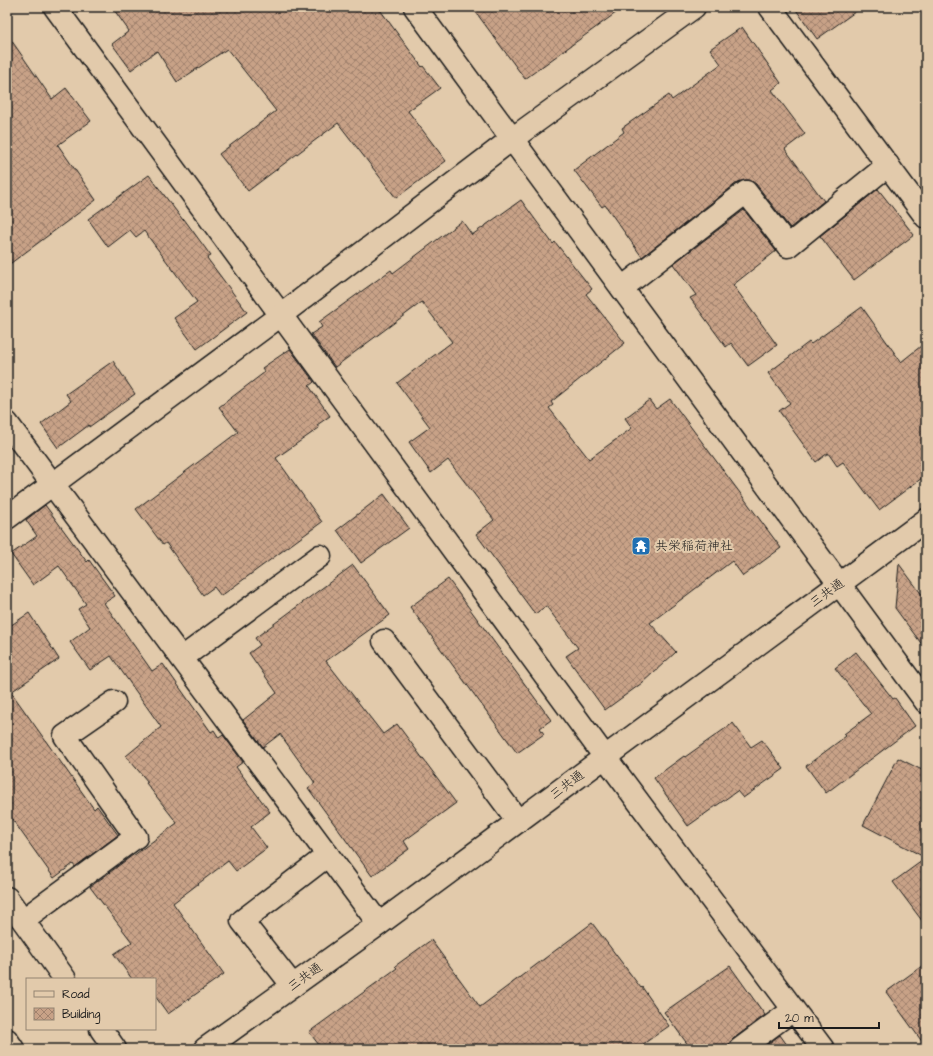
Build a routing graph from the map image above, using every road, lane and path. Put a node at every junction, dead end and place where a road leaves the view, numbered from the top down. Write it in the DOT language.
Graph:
graph roads {
  1 [pos="55,7"];
  2 [pos="415,7"];
  3 [pos="694,7"];
  4 [pos="770,7"];
  5 [pos="512,139"];
  6 [pos="888,165"];
  7 [pos="926,217"];
  8 [pos="622,288"];
  9 [pos="281,315"];
  10 [pos="7,424"];
  11 [pos="52,485"];
  12 [pos="7,518"];
  13 [pos="926,520"];
  14 [pos="320,556"];
  15 [pos="840,584"];
  16 [pos="384,641"];
  17 [pos="182,658"];
  18 [pos="114,702"];
  19 [pos="926,702"];
  20 [pos="605,757"];
  21 [pos="518,821"];
  22 [pos="328,855"];
  23 [pos="7,898"];
  24 [pos="23,920"];
  25 [pos="379,924"];
  26 [pos="64,978"];
  27 [pos="293,986"];
  28 [pos="793,1010"];
  29 [pos="102,1030"];
  30 [pos="7,1040"];
  31 [pos="13,1049"];
  32 [pos="115,1049"];
  33 [pos="205,1049"];
  34 [pos="740,1049"];
  35 [pos="823,1049"];
  1 -- 9 [label="street"];
  2 -- 5 [label="street"];
  3 -- 5 [label="street"];
  4 -- 6 [label="street"];
  5 -- 8 [label="street"];
  5 -- 9 [label="street"];
  6 -- 7 [label="street"];
  6 -- 8 [label="street"];
  8 -- 15 [label="street"];
  9 -- 11 [label="street"];
  9 -- 20 [label="street"];
  10 -- 11 [label="street"];
  11 -- 12 [label="street"];
  11 -- 17 [label="street"];
  13 -- 15 [label="street, 三共通"];
  14 -- 17 [label="street"];
  15 -- 19 [label="street"];
  15 -- 20 [label="street, 三共通"];
  16 -- 21 [label="street"];
  17 -- 22 [label="street"];
  18 -- 24 [label="street"];
  20 -- 21 [label="street, 三共通"];
  20 -- 28 [label="street"];
  21 -- 25 [label="street, 三共通"];
  22 -- 25 [label="street"];
  22 -- 27 [label="street"];
  23 -- 24 [label="street"];
  24 -- 26 [label="street"];
  25 -- 27 [label="street, 三共通"];
  27 -- 33 [label="street, 三共通"];
  28 -- 34 [label="street"];
  28 -- 35 [label="street"];
  29 -- 32 [label="street"];
  30 -- 31 [label="street"];
}
